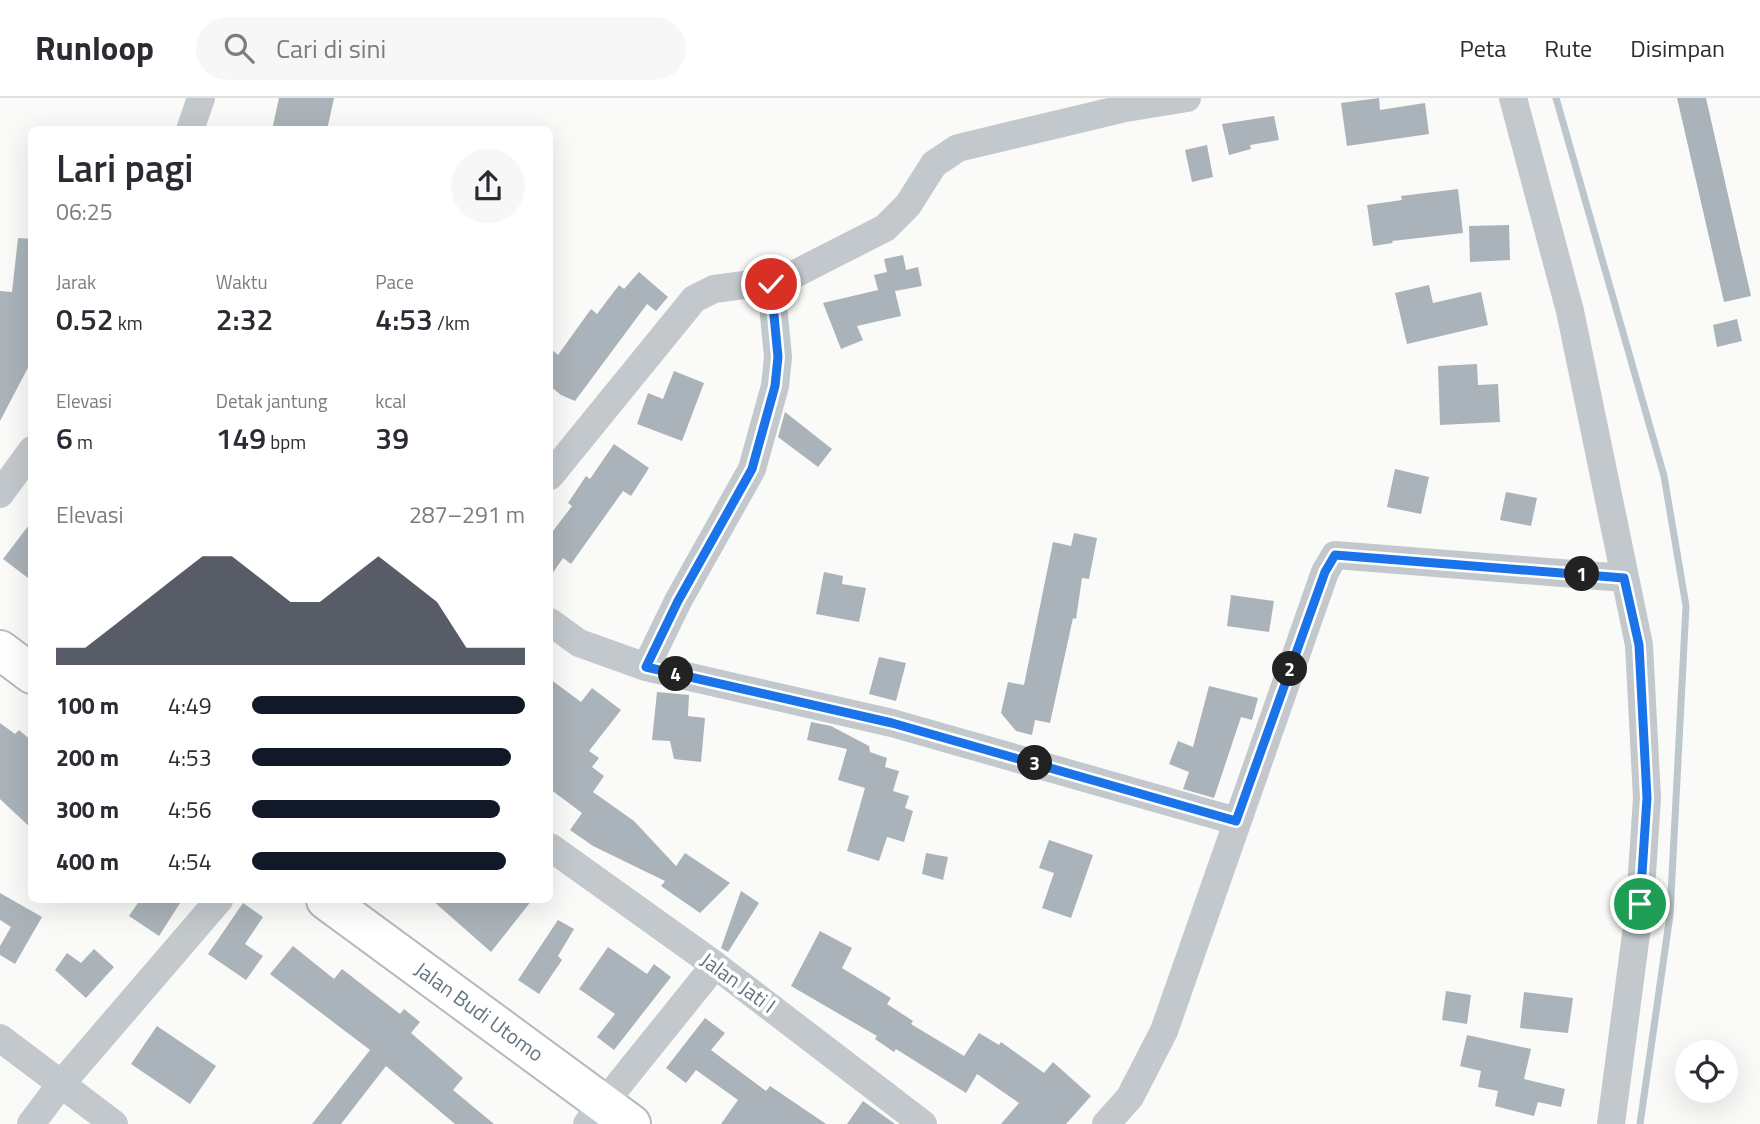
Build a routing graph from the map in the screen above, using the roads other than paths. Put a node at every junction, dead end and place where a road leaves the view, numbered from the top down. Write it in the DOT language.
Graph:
graph roads {
  1 [pos="201,98"];
  2 [pos="1187,98"];
  3 [pos="1513,98"];
  4 [pos="1125,103"];
  5 [pos="191,126"];
  6 [pos="771,284"];
  7 [pos="28,460"];
  8 [pos="553,472"];
  9 [pos="0,494"];
  10 [pos="1624,578"];
  11 [pos="553,624"];
  12 [pos="0,650"];
  13 [pos="646,667"];
  14 [pos="28,671"];
  15 [pos="1236,821"];
  16 [pos="553,848"];
  17 [pos="216,903"];
  18 [pos="330,903"];
  19 [pos="715,965"];
  20 [pos="0,1038"];
  21 [pos="61,1084"];
  22 [pos="607,1117"];
  23 [pos="31,1124"];
  24 [pos="114,1124"];
  25 [pos="923,1124"];
  26 [pos="1106,1124"];
  27 [pos="1611,1124"];
  1 -- 5 [label="street"];
  2 -- 4 [label="street"];
  3 -- 10 [label="street"];
  4 -- 6 [label="street"];
  6 -- 8 [label="street"];
  6 -- 13 [label="street"];
  7 -- 9 [label="street"];
  10 -- 15 [label="street"];
  10 -- 27 [label="street"];
  11 -- 13 [label="street"];
  12 -- 14 [label="main road"];
  13 -- 15 [label="street"];
  15 -- 26 [label="street"];
  16 -- 19 [label="street, Jalan Jati I"];
  17 -- 21 [label="street"];
  18 -- 22 [label="main road, Jalan Budi Utomo"];
  19 -- 22 [label="street"];
  19 -- 25 [label="street, Jalan Jati I"];
  20 -- 21 [label="street"];
  21 -- 23 [label="street"];
  21 -- 24 [label="street"];
}
